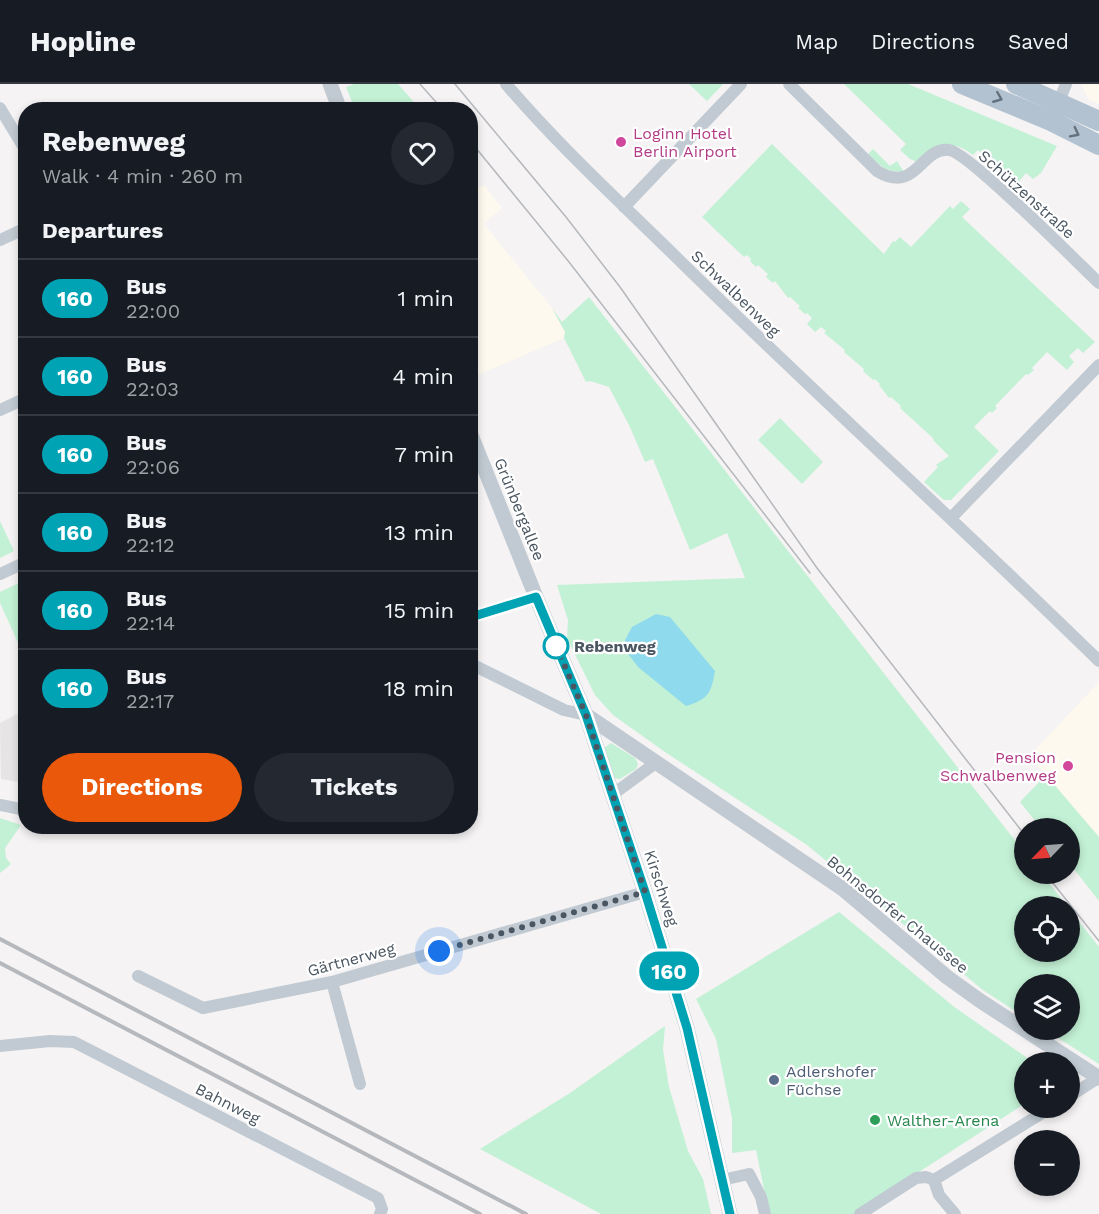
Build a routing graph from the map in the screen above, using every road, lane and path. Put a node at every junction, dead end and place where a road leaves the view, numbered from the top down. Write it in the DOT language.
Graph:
graph roads {
  1 [pos="330,84"];
  2 [pos="506,84"];
  3 [pos="741,84"];
  4 [pos="789,84"];
  5 [pos="962,84"];
  6 [pos="1016,84"];
  7 [pos="1053,91"];
  8 [pos="337,102"];
  9 [pos="0,108"];
  10 [pos="1042,118"];
  11 [pos="1099,121"];
  12 [pos="18,138"];
  13 [pos="1099,145"];
  14 [pos="624,207"];
  15 [pos="18,232"];
  16 [pos="0,240"];
  17 [pos="1099,283"];
  18 [pos="1099,365"];
  19 [pos="18,402"];
  20 [pos="0,410"];
  21 [pos="478,452"];
  22 [pos="951,518"];
  23 [pos="18,566"];
  24 [pos="0,574"];
  25 [pos="536,597"];
  26 [pos="478,615"];
  27 [pos="1099,661"];
  28 [pos="478,667"];
  29 [pos="586,715"];
  30 [pos="657,762"];
  31 [pos="612,795"];
  32 [pos="0,805"];
  33 [pos="18,809"];
  34 [pos="645,892"];
  35 [pos="138,976"];
  36 [pos="332,982"];
  37 [pos="0,1046"];
  38 [pos="1098,1078"];
  39 [pos="360,1084"];
  40 [pos="1080,1090"];
  41 [pos="1034,1118"];
  42 [pos="722,1180"];
  43 [pos="934,1180"];
  44 [pos="381,1211"];
  45 [pos="730,1214"];
  46 [pos="765,1214"];
  47 [pos="860,1214"];
  48 [pos="955,1214"];
  1 -- 8 [label="street"];
  2 -- 14 [label="street, Schwalbenweg"];
  3 -- 14 [label="street"];
  4 -- 17 [label="street, Schützenstraße"];
  5 -- 10 [label="main road, one-way"];
  6 -- 7 [label="main road"];
  7 -- 10 [label="street"];
  7 -- 10 [label="street"];
  7 -- 11 [label="main road"];
  9 -- 12 [label="street"];
  10 -- 13 [label="main road, one-way"];
  14 -- 22 [label="street, Schwalbenweg"];
  15 -- 16 [label="street"];
  18 -- 22 [label="street"];
  19 -- 20 [label="street"];
  21 -- 25 [label="street, Grünbergallee"];
  22 -- 27 [label="street, Schwalbenweg"];
  23 -- 24 [label="street"];
  25 -- 26 [label="street"];
  25 -- 29 [label="street, Kirschweg"];
  28 -- 29 [label="street"];
  29 -- 30 [label="street, Bohnsdorfer Chaussee"];
  29 -- 31 [label="street, Kirschweg"];
  30 -- 31 [label="street"];
  30 -- 38 [label="street, Bohnsdorfer Chaussee"];
  31 -- 34 [label="street, Kirschweg"];
  32 -- 33 [label="street"];
  34 -- 36 [label="street, Gärtnerweg"];
  34 -- 42 [label="street, Kirschweg"];
  35 -- 36 [label="street, Gärtnerweg"];
  36 -- 39 [label="street"];
  37 -- 44 [label="street, Bahnweg"];
  38 -- 40 [label="street"];
  41 -- 43 [label="street"];
  42 -- 45 [label="street, Kirschweg"];
  42 -- 46 [label="street"];
  43 -- 47 [label="street"];
  43 -- 48 [label="street"];
}
